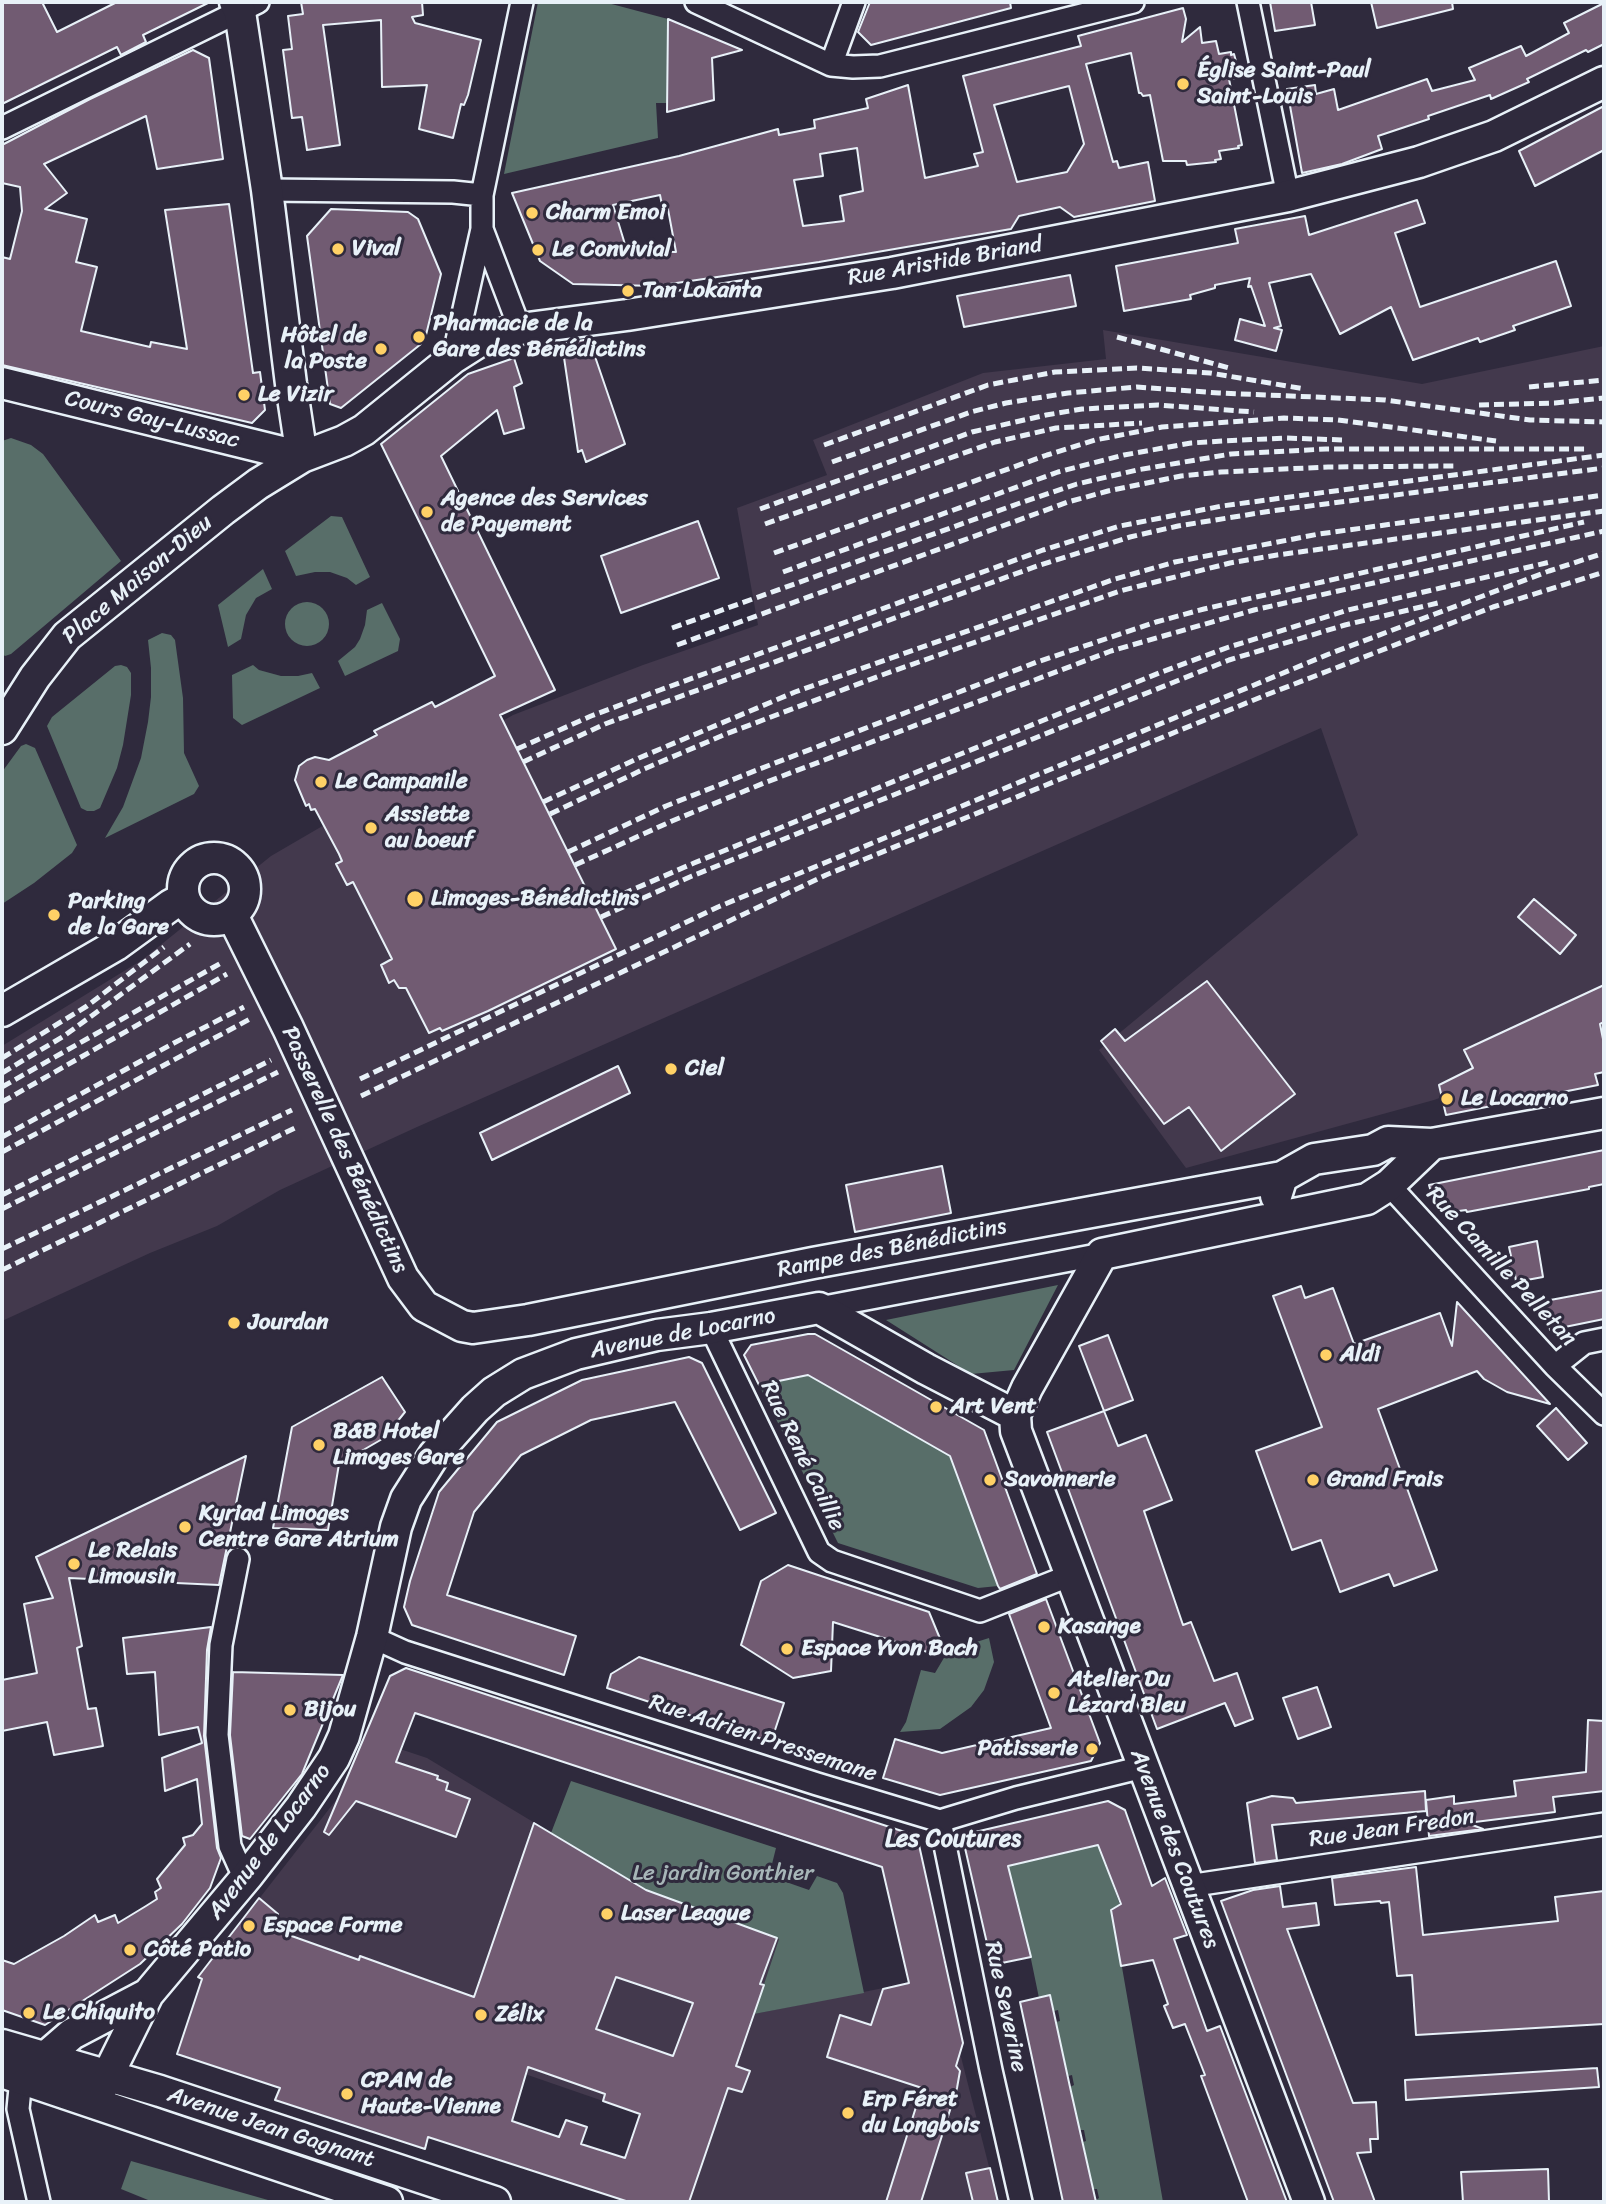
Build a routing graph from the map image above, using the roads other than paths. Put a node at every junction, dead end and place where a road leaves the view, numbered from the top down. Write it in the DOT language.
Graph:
graph roads {
  1 [pos="522,2"];
  2 [pos="696,2"];
  3 [pos="854,2"];
  4 [pos="1133,2"];
  5 [pos="1248,2"];
  6 [pos="244,5"];
  7 [pos="831,65"];
  8 [pos="1604,82"];
  9 [pos="2,128"];
  10 [pos="267,190"];
  11 [pos="482,195"];
  12 [pos="1288,196"];
  13 [pos="482,229"];
  14 [pos="520,329"];
  15 [pos="453,358"];
  16 [pos="14,386"];
  17 [pos="2,406"];
  18 [pos="302,457"];
  19 [pos="2,729"];
  20 [pos="184,898"];
  21 [pos="232,915"];
  22 [pos="2,1011"];
  23 [pos="1604,1113"];
  24 [pos="1432,1144"];
  25 [pos="1374,1150"];
  26 [pos="1282,1177"];
  27 [pos="1389,1185"];
  28 [pos="1287,1217"];
  29 [pos="1102,1254"];
  30 [pos="819,1308"];
  31 [pos="503,1324"];
  32 [pos="711,1328"];
  33 [pos="1604,1339"];
  34 [pos="1555,1366"];
  35 [pos="1604,1413"];
  36 [pos="1015,1415"];
  37 [pos="238,1559"];
  38 [pos="1071,1576"];
  39 [pos="372,1637"];
  40 [pos="1143,1767"];
  41 [pos="940,1821"];
  42 [pos="1604,1824"];
  43 [pos="248,1875"];
  44 [pos="1188,1886"];
  45 [pos="148,1994"];
  46 [pos="2,2045"];
  47 [pos="47,2057"];
  48 [pos="11,2075"];
  49 [pos="107,2076"];
  50 [pos="94,2103"];
  51 [pos="39,2202"];
  52 [pos="387,2202"];
  53 [pos="495,2202"];
  54 [pos="1021,2202"];
  55 [pos="1309,2202"];
  1 -- 11 [label="street"];
  2 -- 7 [label="street"];
  3 -- 7 [label="street"];
  4 -- 7 [label="street"];
  5 -- 12 [label="street"];
  6 -- 9 [label="street"];
  6 -- 10 [label="street"];
  8 -- 12 [label="street, Rue Aristide Briand"];
  10 -- 11 [label="street"];
  10 -- 18 [label="street"];
  11 -- 13 [label="street"];
  12 -- 14 [label="street, Rue Aristide Briand"];
  13 -- 14 [label="street"];
  13 -- 15 [label="street"];
  14 -- 15 [label="street, Rue Aristide Briand"];
  15 -- 18 [label="street, Rue Aristide Briand"];
  16 -- 17 [label="street"];
  16 -- 18 [label="street, Cours Gay-Lussac"];
  18 -- 19 [label="street, Place Maison-Dieu"];
  20 -- 21 [label="street"];
  20 -- 21 [label="street"];
  20 -- 22 [label="street"];
  21 -- 31 [label="street, Passerelle des Bénédictins"];
  23 -- 24 [label="street"];
  24 -- 25 [label="street, Rampe des Bénédictins"];
  24 -- 27 [label="street, Avenue de Locarno"];
  25 -- 26 [label="street, Rampe des Bénédictins"];
  25 -- 27 [label="street"];
  26 -- 28 [label="street"];
  26 -- 31 [label="street, Rampe des Bénédictins"];
  27 -- 28 [label="street, Avenue de Locarno"];
  27 -- 34 [label="street, Rue Camille Pelletan"];
  28 -- 29 [label="street, Avenue de Locarno"];
  29 -- 30 [label="street, Avenue de Locarno"];
  29 -- 36 [label="street"];
  30 -- 32 [label="street, Avenue de Locarno"];
  30 -- 36 [label="street"];
  32 -- 38 [label="street, Rue René Caillie"];
  32 -- 39 [label="street, Avenue de Locarno"];
  33 -- 34 [label="street"];
  34 -- 35 [label="street, Rue Camille Pelletan"];
  36 -- 38 [label="street, Avenue des Coutures"];
  37 -- 43 [label="street"];
  38 -- 40 [label="street, Avenue des Coutures"];
  39 -- 41 [label="street, Rue Adrien Pressemane"];
  39 -- 43 [label="street, Avenue de Locarno"];
  40 -- 41 [label="street"];
  40 -- 44 [label="street, Avenue des Coutures"];
  41 -- 54 [label="street, Rue Severine"];
  42 -- 44 [label="street, Rue Jean Fredon"];
  43 -- 45 [label="street, Avenue de Locarno"];
  44 -- 55 [label="street, Avenue des Coutures"];
  45 -- 47 [label="street, Avenue de Locarno"];
  45 -- 49 [label="street, Avenue de Locarno"];
  46 -- 47 [label="street, Avenue Jean Gagnant"];
  47 -- 48 [label="street, Avenue de Locarno"];
  47 -- 49 [label="street, Avenue Jean Gagnant"];
  48 -- 50 [label="street, Avenue Jean Gagnant"];
  48 -- 51 [label="street"];
  49 -- 50 [label="street, Avenue de Locarno"];
  49 -- 53 [label="street, Avenue Jean Gagnant"];
  50 -- 52 [label="street, Avenue Jean Gagnant"];
}
